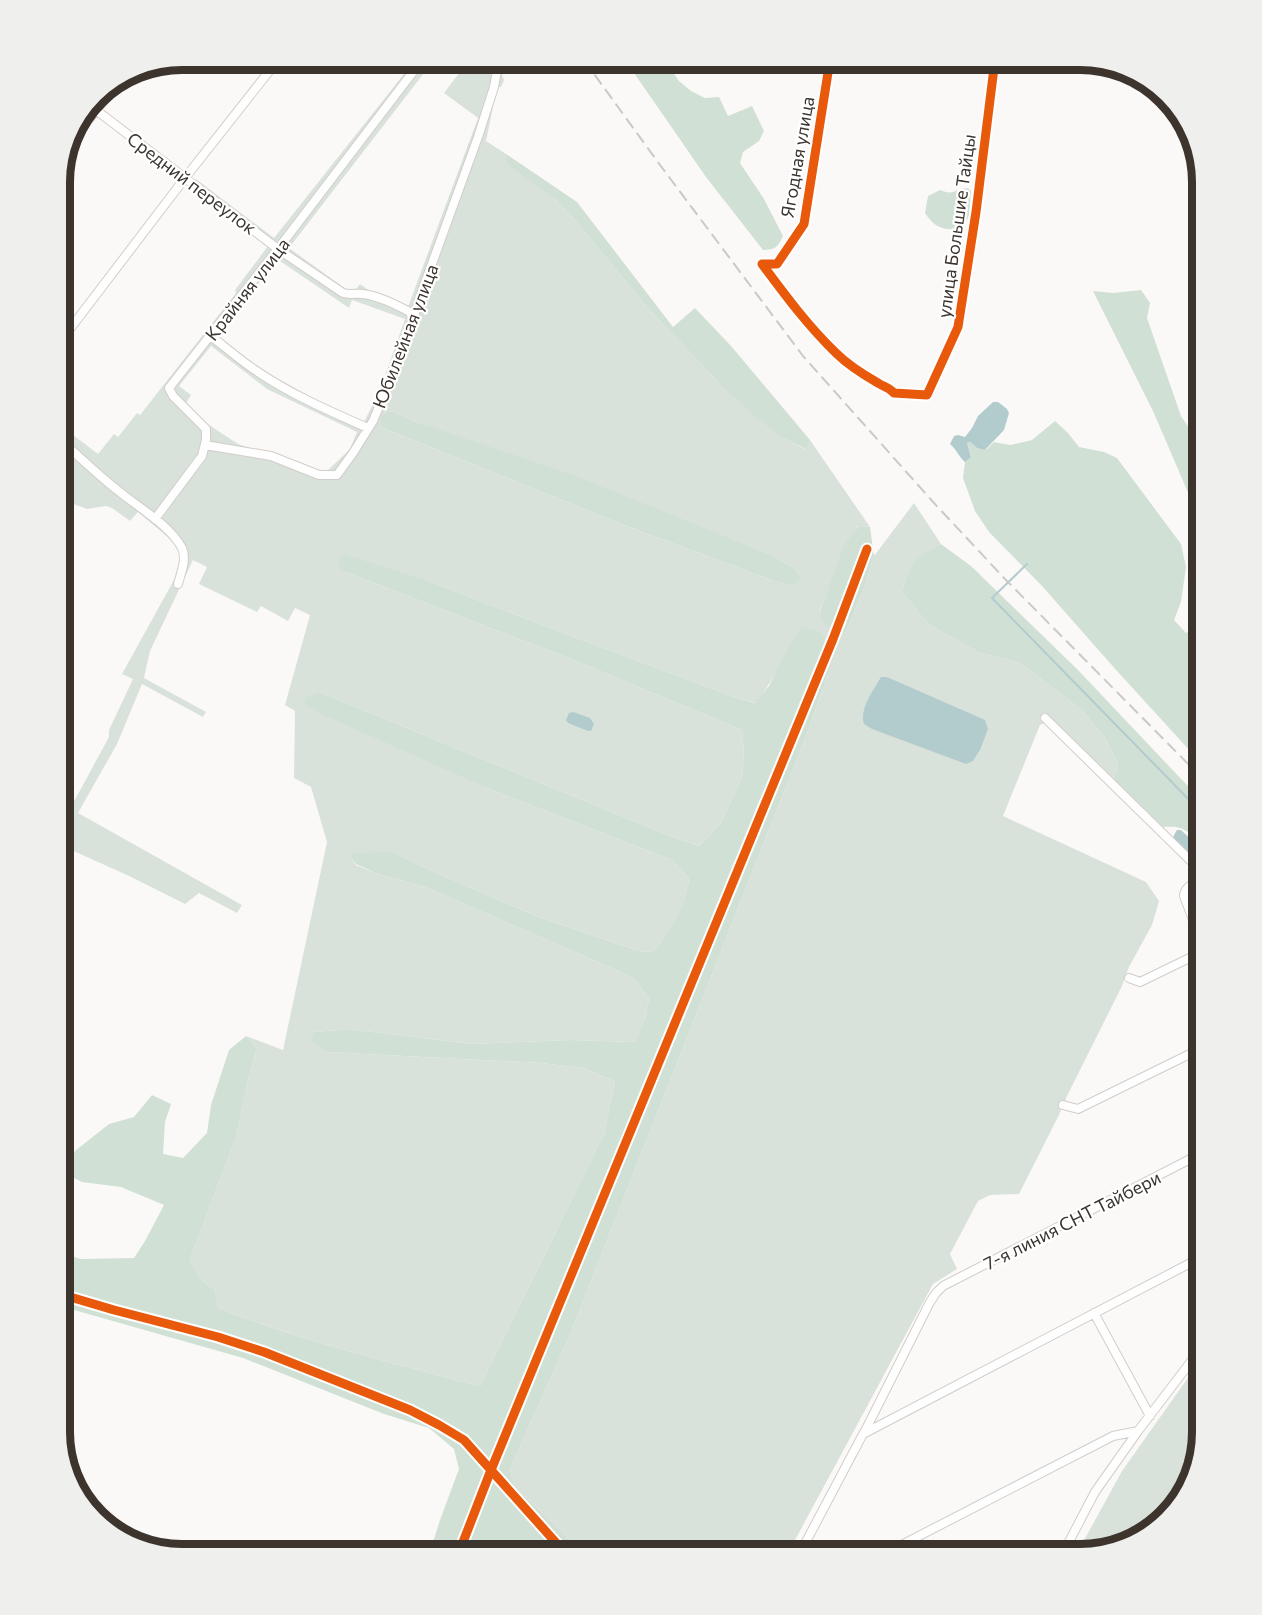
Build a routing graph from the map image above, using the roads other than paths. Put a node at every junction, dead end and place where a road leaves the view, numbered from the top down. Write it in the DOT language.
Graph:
graph roads {
  1 [pos="269,71"];
  2 [pos="414,71"];
  3 [pos="497,71"];
  4 [pos="828,71"];
  5 [pos="994,71"];
  6 [pos="96,110"];
  7 [pos="185,178"];
  8 [pos="278,249"];
  9 [pos="412,318"];
  10 [pos="71,328"];
  11 [pos="211,336"];
  12 [pos="837,354"];
  13 [pos="368,428"];
  14 [pos="205,445"];
  15 [pos="71,450"];
  16 [pos="155,519"];
  17 [pos="867,549"];
  18 [pos="178,584"];
  19 [pos="1045,718"];
  20 [pos="1192,862"];
  21 [pos="1192,885"];
  22 [pos="1192,917"];
  23 [pos="1192,957"];
  24 [pos="1128,978"];
  25 [pos="1192,1053"];
  26 [pos="1063,1105"];
  27 [pos="1192,1158"];
  28 [pos="1192,1262"];
  29 [pos="70,1297"];
  30 [pos="1094,1313"];
  31 [pos="1192,1359"];
  32 [pos="1150,1416"];
  33 [pos="1138,1431"];
  34 [pos="863,1434"];
  35 [pos="491,1470"];
  36 [pos="462,1544"];
  37 [pos="557,1544"];
  38 [pos="805,1544"];
  39 [pos="903,1544"];
  40 [pos="1068,1544"];
  1 -- 7 [label="street"];
  2 -- 8 [label="street, Крайняя улица"];
  3 -- 9 [label="street, Юбилейная улица"];
  4 -- 12 [label="street, Ягодная улица"];
  5 -- 12 [label="street, улица Большие Тайцы"];
  6 -- 7 [label="street, Средний переулок"];
  7 -- 8 [label="street, Средний переулок"];
  7 -- 10 [label="street"];
  8 -- 9 [label="street, Средний переулок"];
  8 -- 11 [label="street, Крайняя улица"];
  9 -- 13 [label="street, Юбилейная улица"];
  11 -- 13 [label="street"];
  11 -- 14 [label="street, Крайняя улица"];
  13 -- 14 [label="street, Юбилейная улица"];
  14 -- 16 [label="street"];
  15 -- 16 [label="street"];
  16 -- 18 [label="street"];
  17 -- 35 [label="street"];
  19 -- 20 [label="street"];
  21 -- 22 [label="street"];
  23 -- 24 [label="street"];
  25 -- 26 [label="street"];
  27 -- 34 [label="street, 7-я линия СНТ Тайбери"];
  28 -- 30 [label="street"];
  29 -- 35 [label="street"];
  30 -- 32 [label="street"];
  30 -- 34 [label="street"];
  31 -- 32 [label="street"];
  32 -- 33 [label="street"];
  33 -- 39 [label="street"];
  33 -- 40 [label="street"];
  34 -- 38 [label="street"];
  35 -- 36 [label="street"];
  35 -- 37 [label="street"];
}
